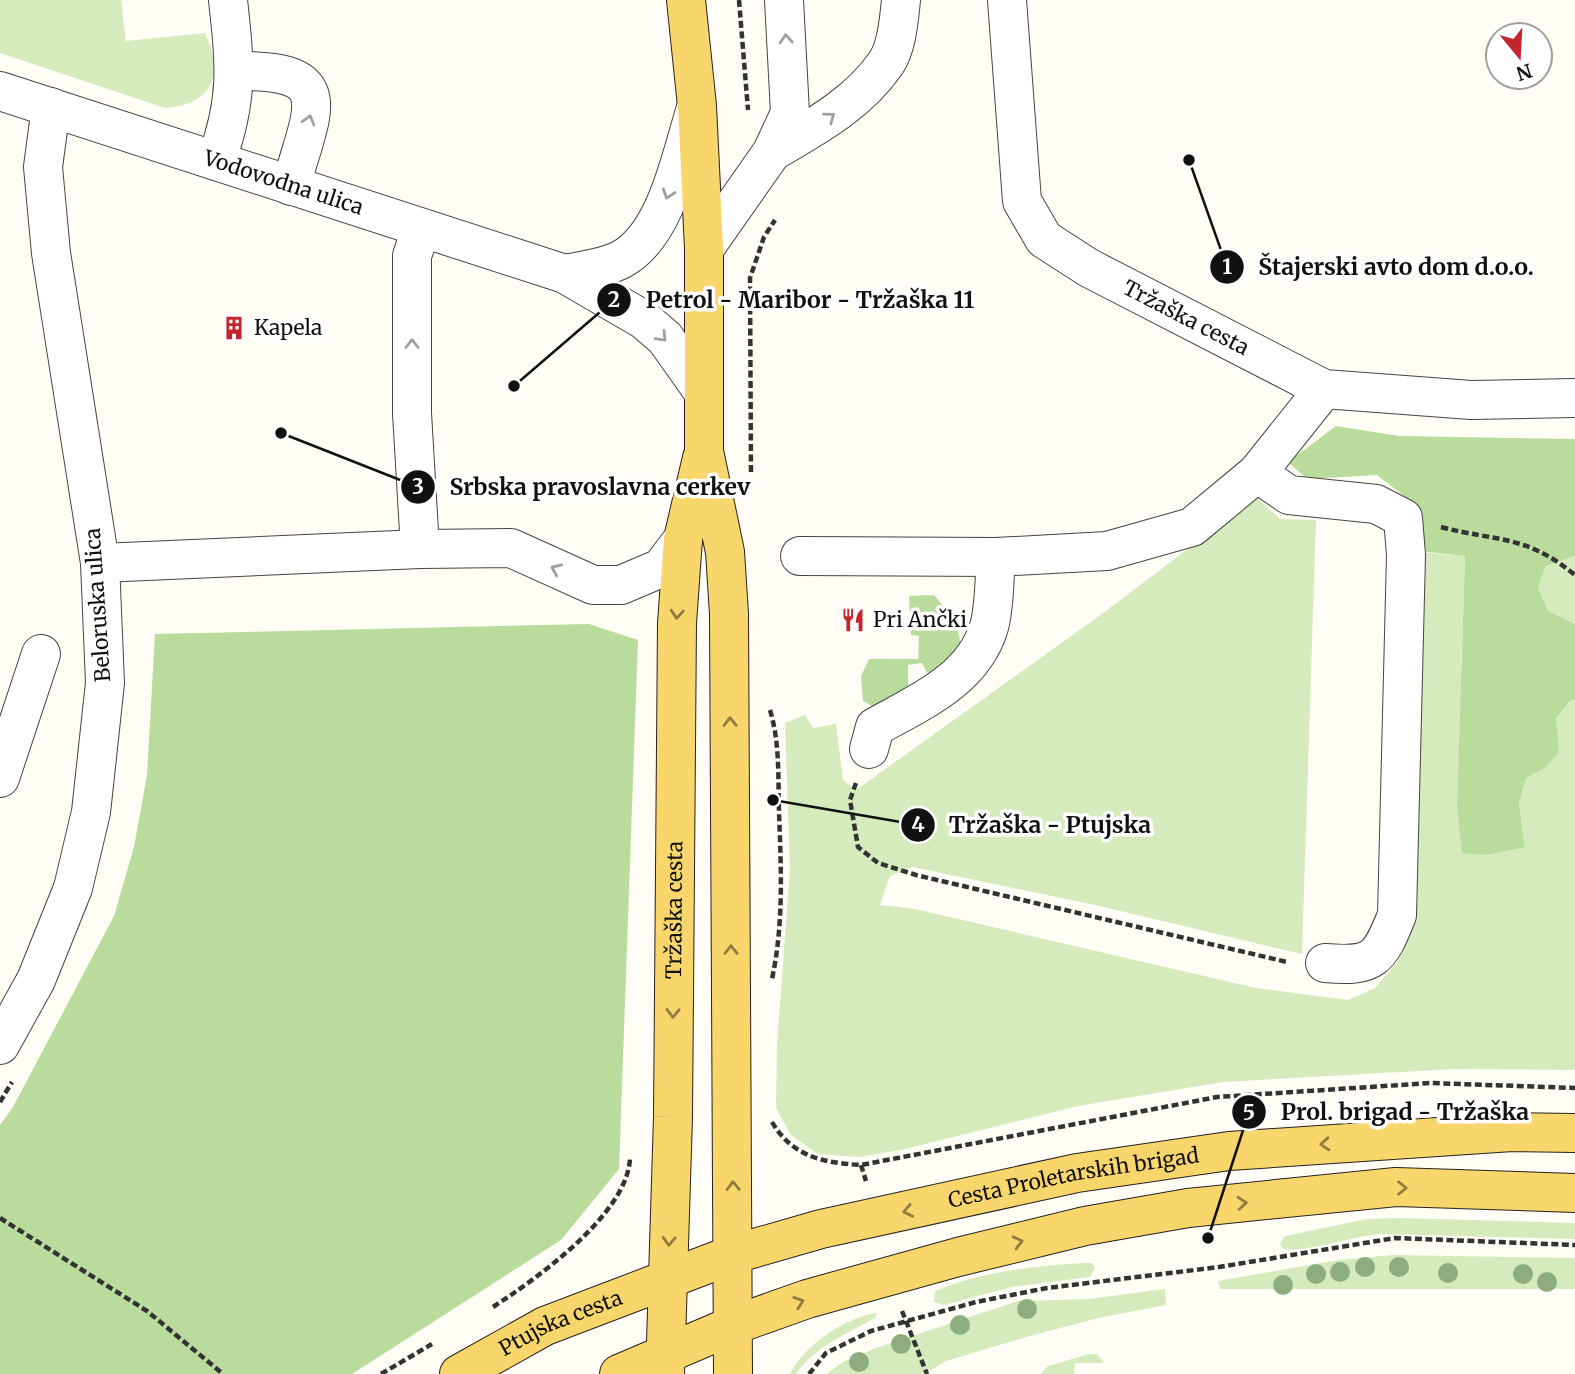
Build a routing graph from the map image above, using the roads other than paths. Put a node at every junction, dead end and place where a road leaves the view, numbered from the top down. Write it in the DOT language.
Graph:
graph roads {
  1 [pos="228,0"];
  2 [pos="686,0"];
  3 [pos="784,0"];
  4 [pos="901,0"];
  5 [pos="1007,0"];
  6 [pos="236,71"];
  7 [pos="0,91"];
  8 [pos="697,106"];
  9 [pos="51,107"];
  10 [pos="772,152"];
  11 [pos="216,161"];
  12 [pos="291,186"];
  13 [pos="421,229"];
  14 [pos="704,249"];
  15 [pos="565,274"];
  16 [pos="1324,389"];
  17 [pos="704,393"];
  18 [pos="1575,398"];
  19 [pos="704,451"];
  20 [pos="1257,472"];
  21 [pos="683,540"];
  22 [pos="420,549"];
  23 [pos="800,556"];
  24 [pos="996,557"];
  25 [pos="100,563"];
  26 [pos="41,654"];
  27 [pos="869,749"];
  28 [pos="0,778"];
  29 [pos="1325,963"];
  30 [pos="0,1045"];
  31 [pos="1575,1133"];
  32 [pos="1575,1194"];
  33 [pos="734,1254"];
  34 [pos="667,1281"];
  35 [pos="734,1325"];
  36 [pos="666,1364"];
  37 [pos="459,1374"];
  38 [pos="619,1374"];
  39 [pos="733,1374"];
  1 -- 6 [label="street"];
  2 -- 8 [label="main road, Tržaška cesta"];
  10 -- 3 [label="street, one-way"];
  10 -- 4 [label="street, one-way"];
  5 -- 16 [label="street, Tržaška cesta"];
  6 -- 11 [label="street"];
  12 -- 6 [label="street, one-way"];
  7 -- 9 [label="street, Vodovodna ulica"];
  8 -- 14 [label="main road, Tržaška cesta"];
  8 -- 15 [label="street, one-way"];
  9 -- 11 [label="street, Vodovodna ulica"];
  9 -- 25 [label="street, Beloruska ulica"];
  10 -- 14 [label="street"];
  11 -- 12 [label="street, Vodovodna ulica"];
  12 -- 13 [label="street, Vodovodna ulica"];
  13 -- 15 [label="street, Vodovodna ulica"];
  22 -- 13 [label="street, one-way"];
  14 -- 17 [label="main road, Tržaška cesta"];
  15 -- 17 [label="street, Vodovodna ulica, one-way"];
  16 -- 18 [label="street, Tržaška cesta"];
  16 -- 20 [label="street"];
  17 -- 19 [label="main road, Tržaška cesta"];
  19 -- 21 [label="main road, Tržaška cesta"];
  33 -- 19 [label="main road, Tržaška cesta, one-way"];
  20 -- 24 [label="street"];
  20 -- 29 [label="street"];
  21 -- 22 [label="street, one-way"];
  21 -- 34 [label="main road, Tržaška cesta, one-way"];
  22 -- 25 [label="street"];
  23 -- 24 [label="street"];
  24 -- 27 [label="street"];
  25 -- 30 [label="street, Beloruska ulica"];
  26 -- 28 [label="street"];
  31 -- 33 [label="main road, Cesta Proletarskih brigad, one-way"];
  35 -- 32 [label="main road, one-way"];
  33 -- 34 [label="main road, Cesta Proletarskih brigad"];
  33 -- 35 [label="main road, Tržaška cesta"];
  34 -- 36 [label="main road, Tržaška cesta"];
  34 -- 37 [label="main road, Ptujska cesta"];
  35 -- 36 [label="main road"];
  35 -- 39 [label="main road, Tržaška cesta"];
  36 -- 38 [label="main road"];
}
